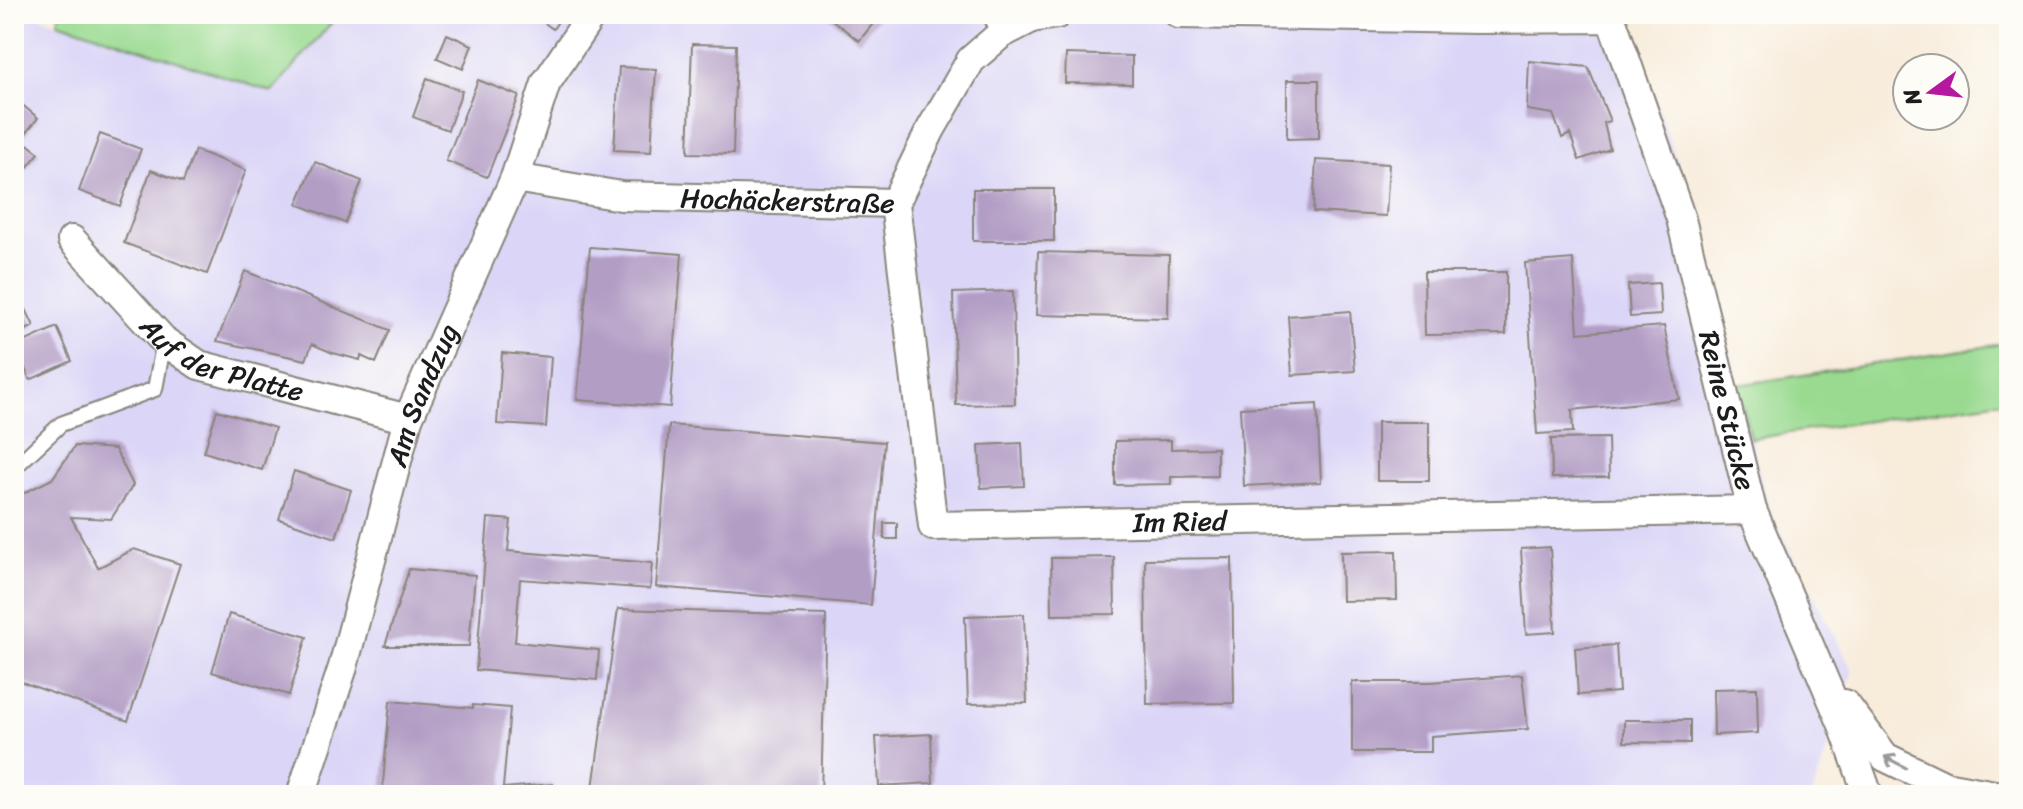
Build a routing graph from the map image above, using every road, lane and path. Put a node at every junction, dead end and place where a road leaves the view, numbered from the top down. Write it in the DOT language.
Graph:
graph roads {
  1 [pos="592,14"];
  2 [pos="1057,14"];
  3 [pos="1179,14"];
  4 [pos="995,24"];
  5 [pos="515,178"];
  6 [pos="895,203"];
  7 [pos="72,240"];
  8 [pos="164,341"];
  9 [pos="408,419"];
  10 [pos="14,468"];
  11 [pos="1752,510"];
  12 [pos="1819,668"];
  13 [pos="301,795"];
  14 [pos="1868,795"];
  15 [pos="1995,795"];
  1 -- 5 [label="street, Am Sandzug"];
  2 -- 4 [label="street, Hochäckerstraße"];
  3 -- 11 [label="street, Reine Stücke"];
  4 -- 6 [label="street, Hochäckerstraße"];
  5 -- 6 [label="street, Hochäckerstraße"];
  5 -- 9 [label="street, Am Sandzug"];
  6 -- 11 [label="street, Im Ried"];
  7 -- 8 [label="street, Auf der Platte"];
  8 -- 9 [label="street, Auf der Platte"];
  8 -- 10 [label="lane"];
  9 -- 13 [label="street, Am Sandzug"];
  11 -- 12 [label="street, Reine Stücke"];
  12 -- 14 [label="street, Reine Stücke"];
  15 -- 12 [label="street, one-way"];
}
